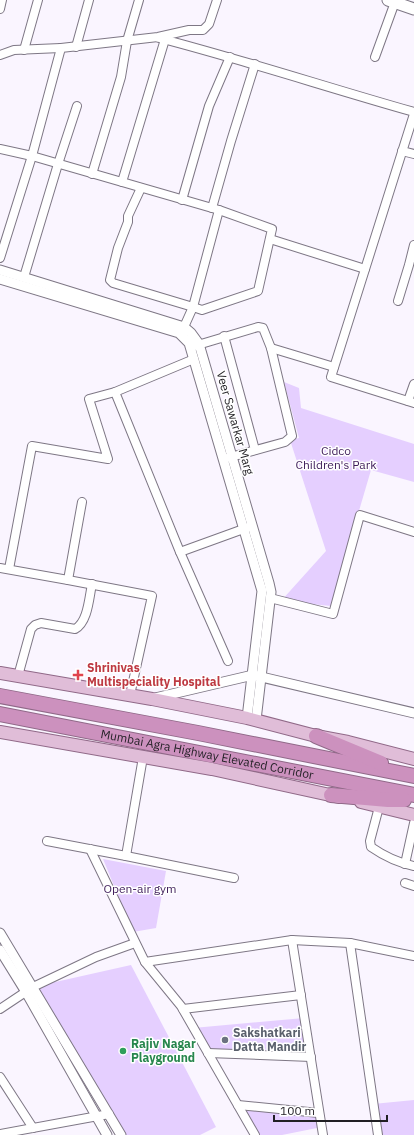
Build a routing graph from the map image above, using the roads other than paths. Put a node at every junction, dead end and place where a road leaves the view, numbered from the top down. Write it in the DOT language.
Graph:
graph roads {
  1 [pos="2,0"];
  2 [pos="38,0"];
  3 [pos="89,0"];
  4 [pos="139,0"];
  5 [pos="217,0"];
  6 [pos="391,1"];
  7 [pos="0,9"];
  8 [pos="414,9"];
  9 [pos="163,37"];
  10 [pos="127,41"];
  11 [pos="76,46"];
  12 [pos="61,48"];
  13 [pos="24,50"];
  14 [pos="0,55"];
  15 [pos="230,57"];
  16 [pos="376,57"];
  17 [pos="255,64"];
  18 [pos="77,106"];
  19 [pos="414,113"];
  20 [pos="0,149"];
  21 [pos="402,151"];
  22 [pos="414,154"];
  23 [pos="32,156"];
  24 [pos="58,164"];
  25 [pos="92,174"];
  26 [pos="122,182"];
  27 [pos="141,188"];
  28 [pos="182,200"];
  29 [pos="215,209"];
  30 [pos="270,239"];
  31 [pos="414,244"];
  32 [pos="0,258"];
  33 [pos="365,269"];
  34 [pos="0,270"];
  35 [pos="24,277"];
  36 [pos="0,279"];
  37 [pos="398,301"];
  38 [pos="193,308"];
  39 [pos="182,330"];
  40 [pos="224,336"];
  41 [pos="195,346"];
  42 [pos="271,348"];
  43 [pos="194,359"];
  44 [pos="334,367"];
  45 [pos="414,384"];
  46 [pos="115,392"];
  47 [pos="411,402"];
  48 [pos="255,450"];
  49 [pos="228,458"];
  50 [pos="82,502"];
  51 [pos="248,527"];
  52 [pos="414,532"];
  53 [pos="180,552"];
  54 [pos="0,568"];
  55 [pos="9,569"];
  56 [pos="68,580"];
  57 [pos="92,584"];
  58 [pos="270,598"];
  59 [pos="228,661"];
  60 [pos="0,673"];
  61 [pos="257,675"];
  62 [pos="18,676"];
  63 [pos="130,695"];
  64 [pos="0,696"];
  65 [pos="152,699"];
  66 [pos="414,713"];
  67 [pos="0,714"];
  68 [pos="252,719"];
  69 [pos="0,732"];
  70 [pos="316,736"];
  71 [pos="143,757"];
  72 [pos="414,759"];
  73 [pos="408,774"];
  74 [pos="331,795"];
  75 [pos="414,795"];
  76 [pos="414,798"];
  77 [pos="379,807"];
  78 [pos="414,815"];
  79 [pos="414,823"];
  80 [pos="46,840"];
  81 [pos="90,849"];
  82 [pos="126,856"];
  83 [pos="405,864"];
  84 [pos="414,866"];
  85 [pos="234,878"];
  86 [pos="405,883"];
  87 [pos="414,886"];
  88 [pos="0,933"];
  89 [pos="292,940"];
  90 [pos="135,943"];
  91 [pos="350,943"];
  92 [pos="0,950"];
  93 [pos="414,956"];
  94 [pos="145,962"];
  95 [pos="29,990"];
  96 [pos="301,995"];
  97 [pos="0,1009"];
  98 [pos="183,1009"];
  99 [pos="208,1053"];
  100 [pos="311,1057"];
  101 [pos="0,1077"];
  102 [pos="238,1105"];
  103 [pos="319,1113"];
  104 [pos="108,1114"];
  105 [pos="95,1117"];
  106 [pos="33,1128"];
  107 [pos="0,1134"];
  108 [pos="106,1135"];
  109 [pos="121,1135"];
  110 [pos="255,1135"];
  111 [pos="323,1135"];
  112 [pos="378,1135"];
  1 -- 7 [label="street"];
  2 -- 13 [label="street"];
  3 -- 11 [label="street"];
  4 -- 10 [label="street"];
  5 -- 9 [label="street"];
  6 -- 8 [label="main road"];
  6 -- 16 [label="street"];
  9 -- 10 [label="street"];
  9 -- 15 [label="street"];
  9 -- 26 [label="street"];
  10 -- 11 [label="street"];
  10 -- 25 [label="street"];
  11 -- 12 [label="street"];
  12 -- 13 [label="street"];
  12 -- 23 [label="street"];
  13 -- 14 [label="street"];
  15 -- 17 [label="street"];
  15 -- 28 [label="street"];
  17 -- 19 [label="street"];
  17 -- 29 [label="street"];
  18 -- 24 [label="street"];
  19 -- 21 [label="street"];
  20 -- 23 [label="street"];
  21 -- 22 [label="street"];
  21 -- 33 [label="street"];
  23 -- 24 [label="street"];
  23 -- 32 [label="street"];
  24 -- 25 [label="street"];
  24 -- 35 [label="street"];
  25 -- 26 [label="street"];
  26 -- 27 [label="street"];
  27 -- 28 [label="street"];
  27 -- 38 [label="street"];
  28 -- 29 [label="street"];
  29 -- 30 [label="street"];
  29 -- 38 [label="street"];
  30 -- 33 [label="street"];
  30 -- 38 [label="street"];
  31 -- 37 [label="street"];
  33 -- 44 [label="street"];
  34 -- 35 [label="street, Veer Sawarkar Marg"];
  35 -- 39 [label="street, Veer Sawarkar Marg"];
  36 -- 39 [label="street"];
  38 -- 39 [label="street"];
  39 -- 41 [label="street, Veer Sawarkar Marg"];
  40 -- 41 [label="street"];
  40 -- 42 [label="street"];
  40 -- 48 [label="street"];
  41 -- 43 [label="street, Veer Sawarkar Marg"];
  41 -- 49 [label="street, Veer Sawarkar Marg"];
  42 -- 44 [label="street"];
  42 -- 48 [label="street"];
  43 -- 46 [label="street"];
  43 -- 49 [label="street, Veer Sawarkar Marg"];
  44 -- 47 [label="street"];
  45 -- 47 [label="street"];
  46 -- 53 [label="street"];
  46 -- 55 [label="street"];
  48 -- 49 [label="street"];
  49 -- 51 [label="street, Veer Sawarkar Marg"];
  50 -- 56 [label="street"];
  51 -- 53 [label="street"];
  51 -- 58 [label="street, Veer Sawarkar Marg"];
  51 -- 61 [label="street, Veer Sawarkar Marg"];
  52 -- 58 [label="street"];
  53 -- 59 [label="street"];
  54 -- 55 [label="street"];
  55 -- 56 [label="street"];
  56 -- 57 [label="street"];
  57 -- 62 [label="street"];
  57 -- 63 [label="street"];
  58 -- 61 [label="street, Veer Sawarkar Marg"];
  60 -- 62 [label="main road"];
  61 -- 65 [label="street"];
  61 -- 66 [label="street"];
  61 -- 68 [label="street, Veer Sawarkar Marg"];
  62 -- 63 [label="main road"];
  63 -- 65 [label="main road"];
  64 -- 73 [label="highway, Mumbai Agra Highway Elevated Corridor"];
  65 -- 68 [label="main road"];
  67 -- 75 [label="highway, Mumbai Agra Highway Elevated Corridor"];
  68 -- 70 [label="main road"];
  69 -- 71 [label="main road"];
  70 -- 72 [label="main road"];
  70 -- 73 [label="highway"];
  71 -- 74 [label="main road"];
  71 -- 82 [label="street"];
  74 -- 76 [label="highway"];
  74 -- 77 [label="main road"];
  77 -- 78 [label="main road"];
  77 -- 83 [label="street"];
  79 -- 83 [label="street"];
  80 -- 81 [label="street"];
  81 -- 82 [label="street"];
  81 -- 90 [label="street"];
  82 -- 85 [label="street"];
  83 -- 84 [label="street"];
  86 -- 87 [label="street"];
  88 -- 95 [label="street"];
  89 -- 91 [label="street"];
  89 -- 94 [label="street"];
  89 -- 96 [label="street"];
  90 -- 94 [label="street"];
  90 -- 95 [label="street"];
  91 -- 93 [label="street"];
  91 -- 112 [label="street"];
  92 -- 95 [label="street"];
  94 -- 98 [label="street"];
  95 -- 97 [label="street"];
  95 -- 104 [label="street"];
  95 -- 105 [label="street"];
  96 -- 98 [label="street"];
  96 -- 100 [label="street"];
  98 -- 99 [label="street"];
  99 -- 100 [label="street"];
  99 -- 102 [label="street"];
  100 -- 103 [label="street"];
  101 -- 106 [label="street"];
  102 -- 103 [label="street"];
  102 -- 110 [label="street"];
  103 -- 111 [label="street"];
  104 -- 105 [label="street"];
  104 -- 109 [label="street"];
  105 -- 106 [label="street"];
  105 -- 108 [label="street"];
  106 -- 107 [label="street"];
}
